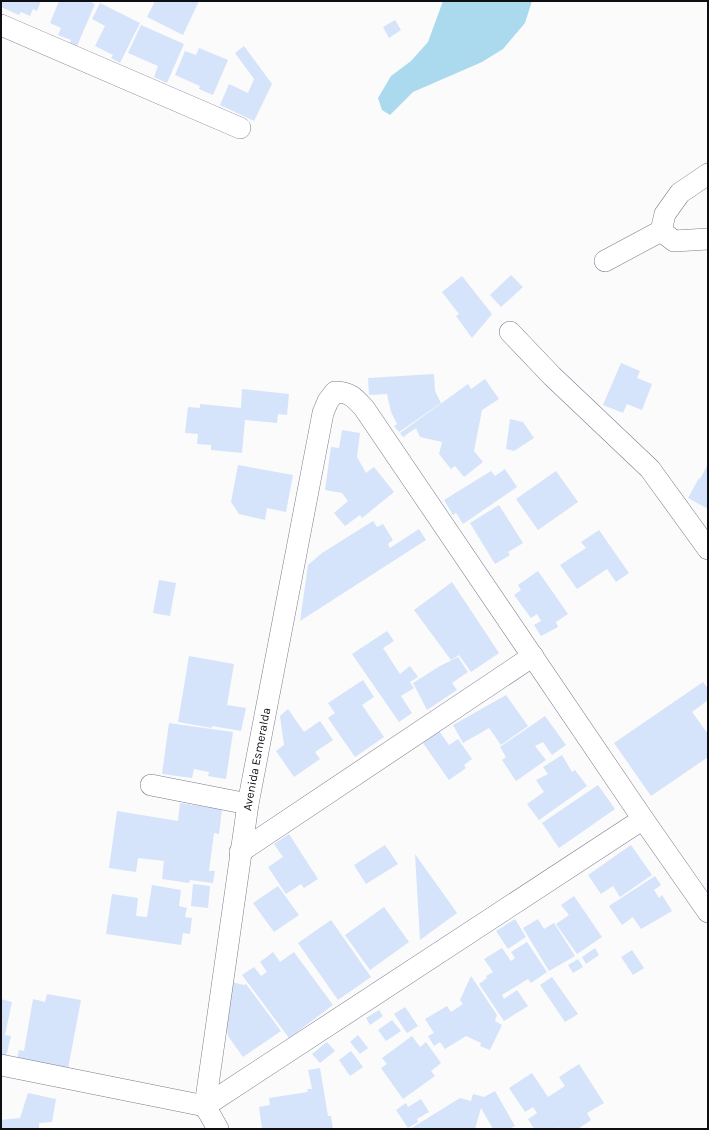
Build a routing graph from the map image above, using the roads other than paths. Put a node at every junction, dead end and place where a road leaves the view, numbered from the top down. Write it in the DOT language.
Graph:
graph roads {
  1 [pos="1,25"];
  2 [pos="240,128"];
  3 [pos="708,174"];
  4 [pos="661,231"];
  5 [pos="708,239"];
  6 [pos="605,261"];
  7 [pos="510,332"];
  8 [pos="708,549"];
  9 [pos="533,656"];
  10 [pos="151,785"];
  11 [pos="248,804"];
  12 [pos="643,819"];
  13 [pos="240,852"];
  14 [pos="708,912"];
  15 [pos="1,1065"];
  16 [pos="205,1106"];
  17 [pos="218,1129"];
  1 -- 2 [label="street"];
  3 -- 4 [label="street"];
  4 -- 5 [label="street"];
  4 -- 6 [label="street"];
  7 -- 8 [label="street"];
  9 -- 11 [label="street, Avenida Esmeralda"];
  9 -- 12 [label="street"];
  9 -- 13 [label="street"];
  10 -- 11 [label="street"];
  11 -- 13 [label="street, Avenida Esmeralda"];
  12 -- 14 [label="street"];
  12 -- 16 [label="street"];
  13 -- 16 [label="street, Avenida Esmeralda"];
  15 -- 16 [label="street"];
  16 -- 17 [label="street"];
}
